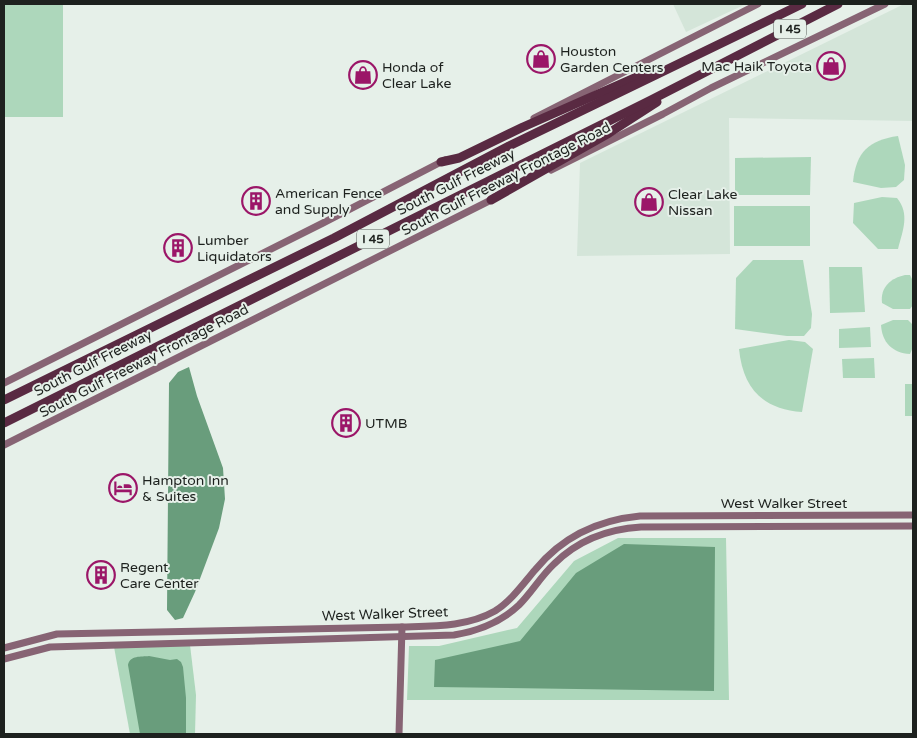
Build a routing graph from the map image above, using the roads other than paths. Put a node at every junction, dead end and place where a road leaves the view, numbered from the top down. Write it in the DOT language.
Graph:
graph roads {
  1 [pos="758,4"];
  2 [pos="802,4"];
  3 [pos="838,4"];
  4 [pos="885,4"];
  5 [pos="790,9"];
  6 [pos="741,54"];
  7 [pos="441,162"];
  8 [pos="491,200"];
  9 [pos="4,383"];
  10 [pos="4,400"];
  11 [pos="4,423"];
  12 [pos="4,445"];
  13 [pos="913,515"];
  14 [pos="913,526"];
  15 [pos="402,627"];
  16 [pos="401,637"];
  17 [pos="4,648"];
  18 [pos="4,659"];
  19 [pos="399,734"];
  1 -- 7 [label="street"];
  2 -- 5 [label="highway, South Gulf Freeway / I 45"];
  3 -- 6 [label="highway, South Gulf Freeway / I 45"];
  4 -- 8 [label="street, South Gulf Freeway Frontage Road"];
  5 -- 7 [label="highway"];
  5 -- 10 [label="highway, South Gulf Freeway / I 45"];
  6 -- 8 [label="highway"];
  6 -- 11 [label="highway, South Gulf Freeway / I 45"];
  7 -- 9 [label="street"];
  8 -- 12 [label="street, South Gulf Freeway Frontage Road"];
  13 -- 15 [label="street, West Walker Street"];
  14 -- 16 [label="street, West Walker Street"];
  15 -- 16 [label="street"];
  15 -- 17 [label="street, West Walker Street"];
  16 -- 18 [label="street, West Walker Street"];
  16 -- 19 [label="street"];
}
